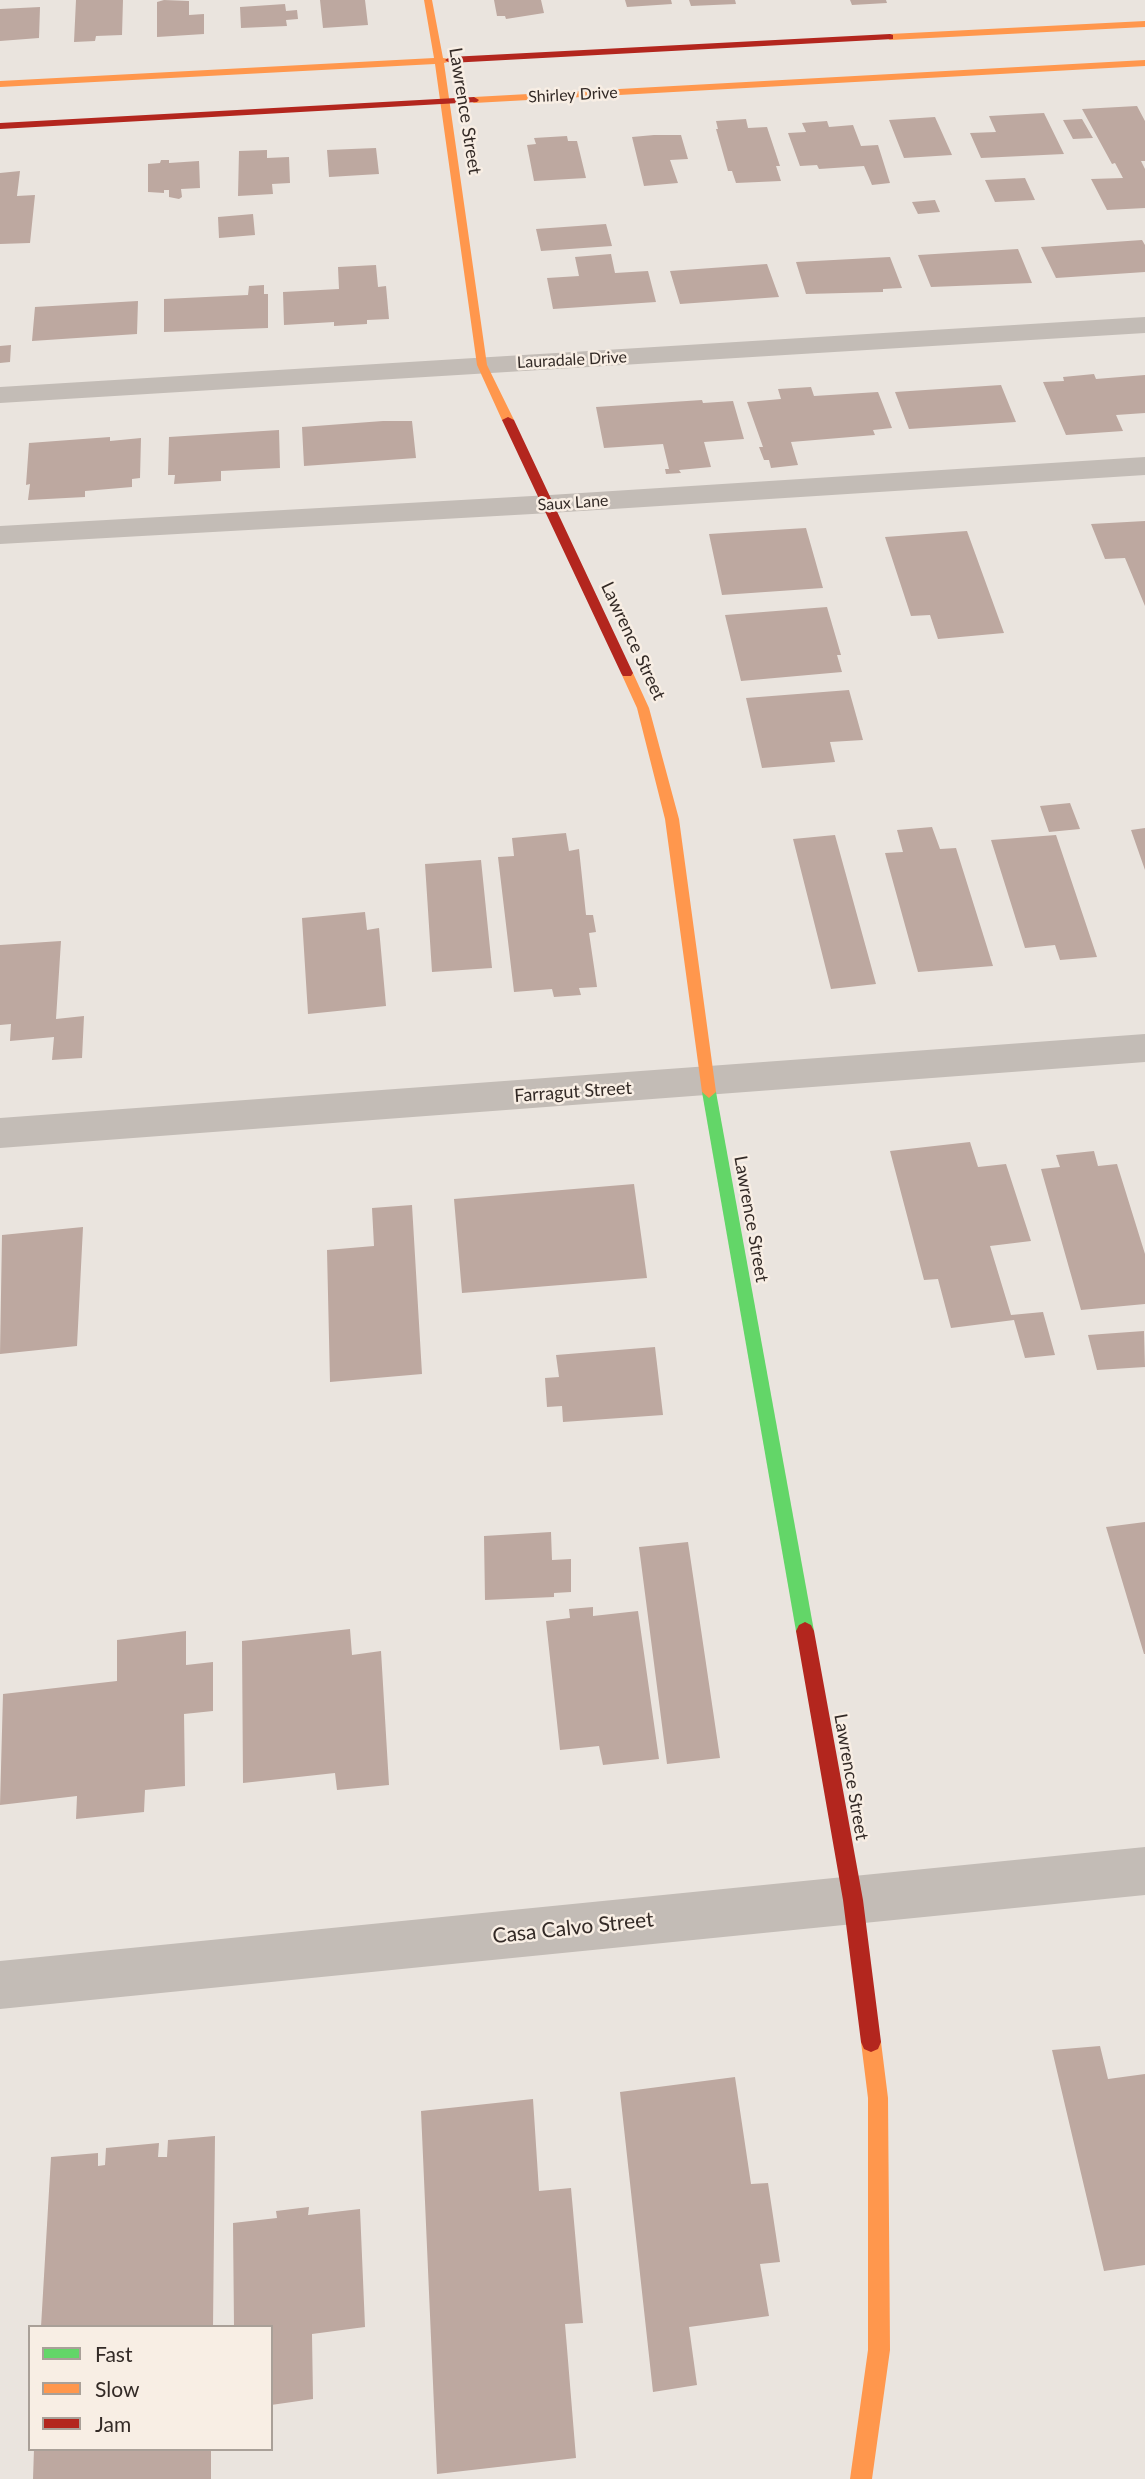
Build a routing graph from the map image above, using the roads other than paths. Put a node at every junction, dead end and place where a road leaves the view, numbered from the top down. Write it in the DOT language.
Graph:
graph roads {
  1 [pos="428,0"];
  2 [pos="1145,24"];
  3 [pos="438,61"];
  4 [pos="1145,64"];
  5 [pos="0,84"];
  6 [pos="446,102"];
  7 [pos="0,126"];
  8 [pos="1145,325"];
  9 [pos="482,365"];
  10 [pos="0,395"];
  11 [pos="1145,466"];
  12 [pos="550,504"];
  13 [pos="0,535"];
  14 [pos="1145,1048"];
  15 [pos="707,1082"];
  16 [pos="0,1133"];
  17 [pos="1145,1871"];
  18 [pos="853,1900"];
  19 [pos="0,1985"];
  20 [pos="861,2479"];
  1 -- 3 [label="street, Lawrence Street"];
  2 -- 3 [label="street"];
  3 -- 5 [label="street"];
  3 -- 6 [label="street, Lawrence Street"];
  4 -- 6 [label="street, Shirley Drive"];
  6 -- 7 [label="street, Shirley Drive"];
  6 -- 9 [label="street, Lawrence Street"];
  8 -- 9 [label="street, Lauradale Drive"];
  9 -- 10 [label="street, Lauradale Drive"];
  9 -- 12 [label="street, Lawrence Street"];
  11 -- 12 [label="street, Saux Lane"];
  12 -- 13 [label="street, Saux Lane"];
  12 -- 15 [label="street, Lawrence Street"];
  14 -- 15 [label="street, Farragut Street"];
  15 -- 16 [label="street, Farragut Street"];
  15 -- 18 [label="street, Lawrence Street"];
  17 -- 18 [label="street, Casa Calvo Street"];
  18 -- 19 [label="street, Casa Calvo Street"];
  18 -- 20 [label="street, Lawrence Street"];
}
